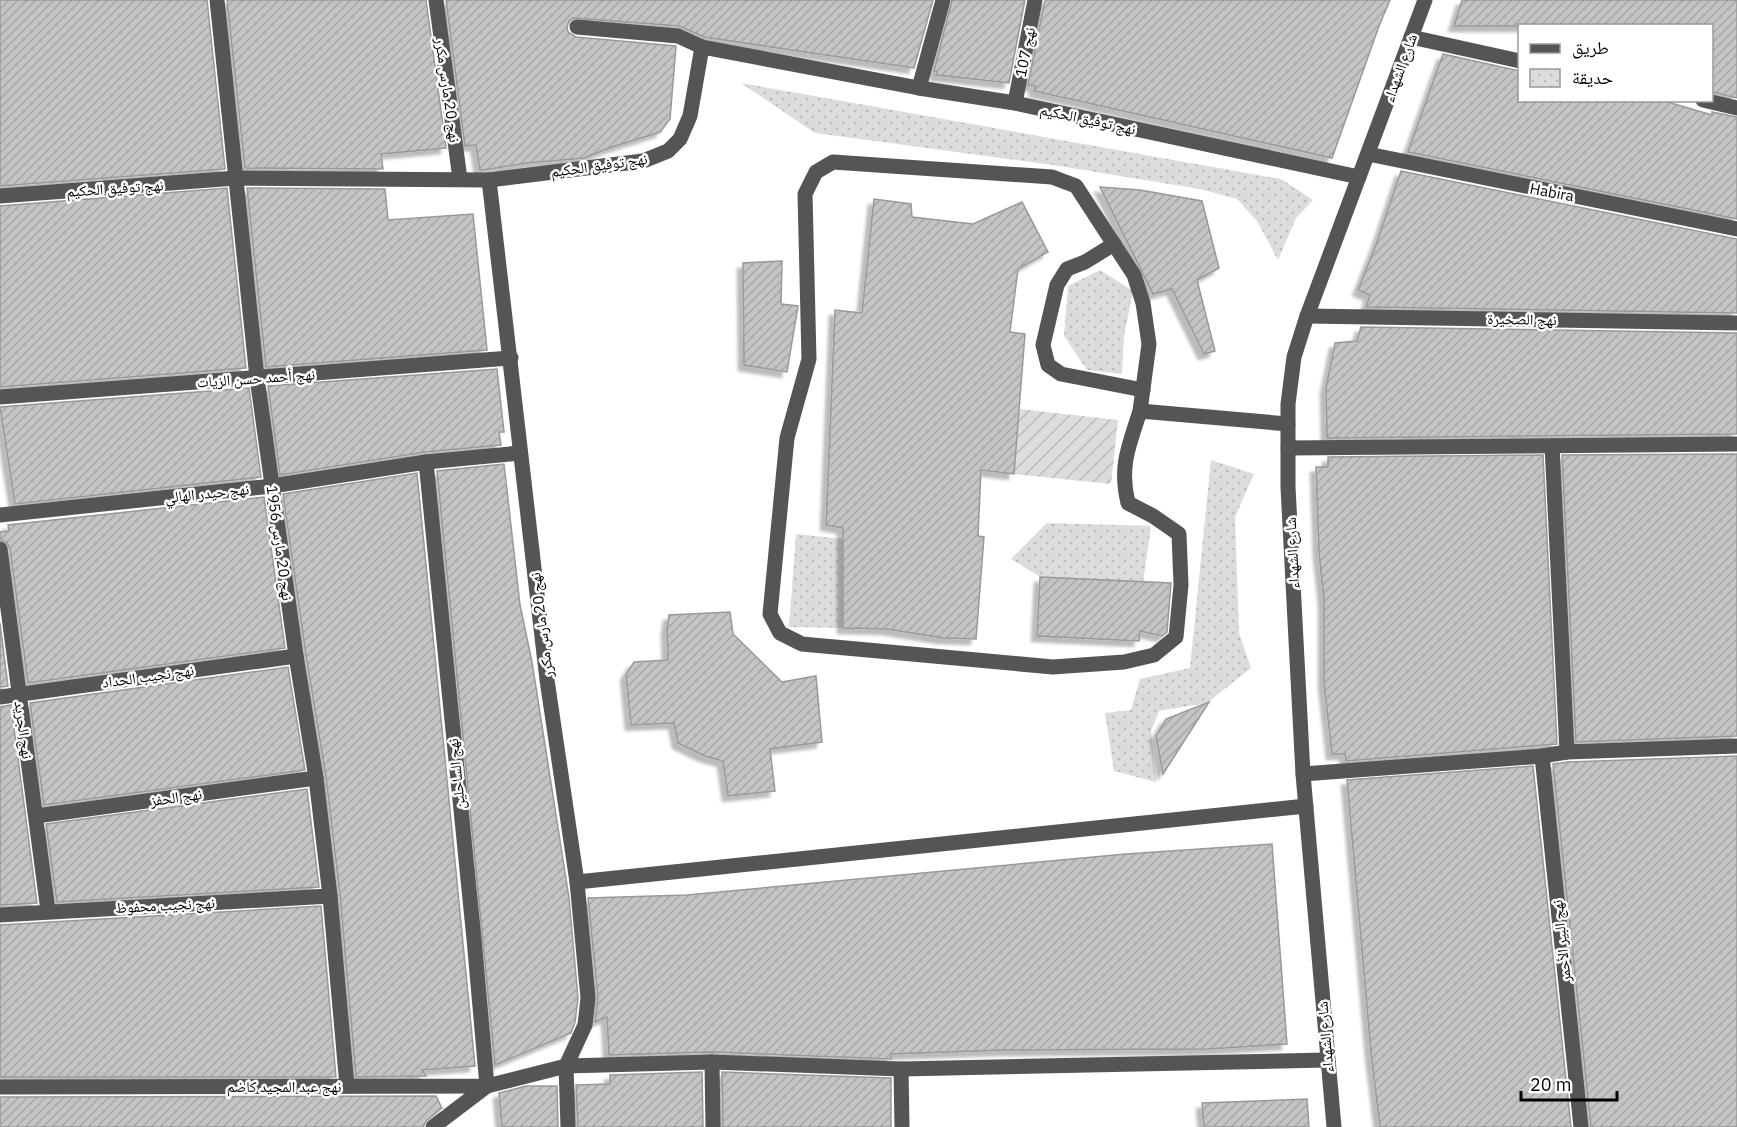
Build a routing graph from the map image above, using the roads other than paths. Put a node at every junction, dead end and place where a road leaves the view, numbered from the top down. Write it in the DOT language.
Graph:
graph roads {
  1 [pos="217,0"];
  2 [pos="436,0"];
  3 [pos="943,0"];
  4 [pos="1035,0"];
  5 [pos="1425,0"];
  6 [pos="577,27"];
  7 [pos="1411,37"];
  8 [pos="702,47"];
  9 [pos="1518,61"];
  10 [pos="920,88"];
  11 [pos="1712,102"];
  12 [pos="1015,103"];
  13 [pos="1737,108"];
  14 [pos="1368,154"];
  15 [pos="1359,177"];
  16 [pos="236,178"];
  17 [pos="460,179"];
  18 [pos="489,180"];
  19 [pos="0,196"];
  20 [pos="1737,229"];
  21 [pos="1114,244"];
  22 [pos="1307,316"];
  23 [pos="1737,322"];
  24 [pos="511,358"];
  25 [pos="257,378"];
  26 [pos="1143,390"];
  27 [pos="0,397"];
  28 [pos="1140,411"];
  29 [pos="1288,424"];
  30 [pos="1737,444"];
  31 [pos="1552,446"];
  32 [pos="1288,448"];
  33 [pos="520,453"];
  34 [pos="426,462"];
  35 [pos="272,486"];
  36 [pos="0,514"];
  37 [pos="0,549"];
  38 [pos="296,656"];
  39 [pos="18,694"];
  40 [pos="0,697"];
  41 [pos="1737,746"];
  42 [pos="1567,752"];
  43 [pos="1542,756"];
  44 [pos="1303,774"];
  45 [pos="316,778"];
  46 [pos="1306,806"];
  47 [pos="36,816"];
  48 [pos="577,882"];
  49 [pos="330,896"];
  50 [pos="48,911"];
  51 [pos="0,915"];
  52 [pos="1327,1060"];
  53 [pos="712,1062"];
  54 [pos="566,1066"];
  55 [pos="901,1069"];
  56 [pos="347,1086"];
  57 [pos="487,1086"];
  58 [pos="0,1087"];
  59 [pos="433,1127"];
  60 [pos="568,1127"];
  61 [pos="713,1127"];
  62 [pos="902,1127"];
  63 [pos="1334,1127"];
  64 [pos="1581,1127"];
  1 -- 16 [label="street, نهج 20 مارس 1956"];
  2 -- 17 [label="street, نهج 20 مارس مكرر"];
  3 -- 10 [label="street"];
  4 -- 12 [label="street, نهج 107"];
  5 -- 7 [label="street, شارع الشهداء"];
  6 -- 8 [label="street"];
  7 -- 9 [label="street"];
  7 -- 14 [label="street, شارع الشهداء"];
  8 -- 10 [label="street, نهج توفيق الحكيم"];
  8 -- 18 [label="street, نهج توفيق الحكيم"];
  10 -- 12 [label="street, نهج توفيق الحكيم"];
  11 -- 13 [label="street"];
  12 -- 15 [label="street, نهج توفيق الحكيم"];
  14 -- 15 [label="street, شارع الشهداء"];
  14 -- 20 [label="street, Habira"];
  15 -- 22 [label="street, شارع الشهداء"];
  16 -- 17 [label="street, نهج توفيق الحكيم"];
  16 -- 19 [label="street, نهج توفيق الحكيم"];
  16 -- 25 [label="street, نهج 20 مارس 1956"];
  17 -- 18 [label="street, نهج توفيق الحكيم"];
  18 -- 24 [label="street, نهج 20 مارس مكرر"];
  21 -- 26 [label="street"];
  21 -- 26 [label="street"];
  21 -- 28 [label="street"];
  22 -- 23 [label="street, نهج الصخيرة"];
  22 -- 29 [label="street, شارع الشهداء"];
  24 -- 25 [label="street, نهج أحمد حسن الزيات"];
  24 -- 33 [label="street, نهج 20 مارس مكرر"];
  25 -- 27 [label="street, نهج أحمد حسن الزيات"];
  25 -- 35 [label="street, نهج 20 مارس 1956"];
  26 -- 28 [label="street"];
  28 -- 29 [label="street"];
  29 -- 32 [label="street, شارع الشهداء"];
  30 -- 31 [label="street"];
  31 -- 32 [label="street"];
  31 -- 42 [label="street"];
  32 -- 44 [label="street, شارع الشهداء"];
  33 -- 34 [label="street, نهج حيدر الهالي"];
  33 -- 48 [label="street, نهج 20 مارس مكرر"];
  34 -- 35 [label="street, نهج حيدر الهالي"];
  34 -- 57 [label="street, نهج الساحلين"];
  35 -- 36 [label="street, نهج حيدر الهالي"];
  35 -- 38 [label="street, نهج 20 مارس 1956"];
  37 -- 39 [label="street, نهج الجريد"];
  38 -- 39 [label="street, نهج نجيب الحداد"];
  38 -- 45 [label="street, نهج 20 مارس 1956"];
  39 -- 40 [label="street, نهج نجيب الحداد"];
  39 -- 47 [label="street, نهج الجريد"];
  41 -- 42 [label="street"];
  42 -- 43 [label="street"];
  43 -- 44 [label="street"];
  43 -- 64 [label="street, نهج البير الأحمر"];
  44 -- 46 [label="street, شارع الشهداء"];
  45 -- 47 [label="street, نهج الحفز"];
  45 -- 49 [label="street, نهج 20 مارس 1956"];
  46 -- 48 [label="street"];
  46 -- 52 [label="street, شارع الشهداء"];
  47 -- 50 [label="street, نهج الجريد"];
  48 -- 54 [label="street, نهج 20 مارس مكرر"];
  49 -- 50 [label="street, نهج نجيب محفوظ"];
  49 -- 56 [label="street, نهج 20 مارس 1956"];
  50 -- 51 [label="street, نهج نجيب محفوظ"];
  52 -- 55 [label="street, نهج عبد المجيد كاضم"];
  52 -- 63 [label="street, شارع الشهداء"];
  53 -- 54 [label="street, نهج عبد المجيد كاضم"];
  53 -- 55 [label="street, نهج عبد المجيد كاضم"];
  53 -- 61 [label="street"];
  54 -- 57 [label="street, نهج عبد المجيد كاضم"];
  54 -- 60 [label="street"];
  55 -- 62 [label="street"];
  56 -- 57 [label="street, نهج عبد المجيد كاضم"];
  56 -- 58 [label="street, نهج عبد المجيد كاضم"];
  57 -- 59 [label="street"];
}
